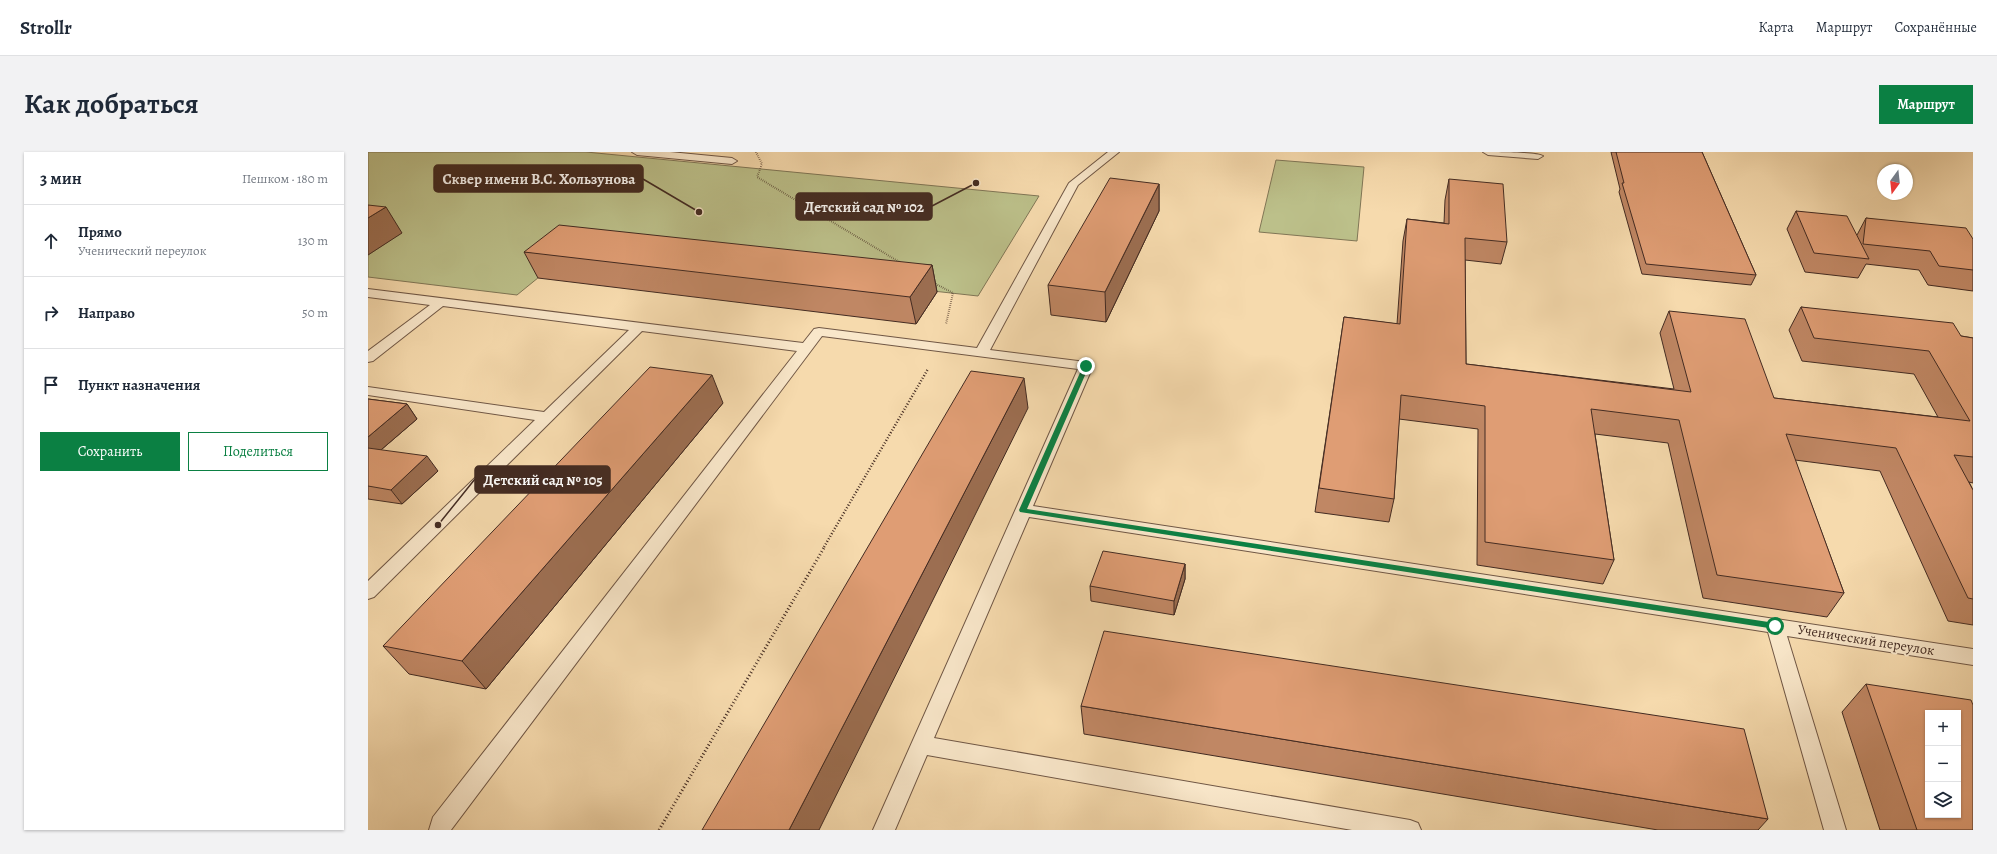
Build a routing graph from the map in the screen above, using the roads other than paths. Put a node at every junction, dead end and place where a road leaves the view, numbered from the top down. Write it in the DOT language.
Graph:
graph roads {
  1 [pos="637,152"];
  2 [pos="1114,152"];
  3 [pos="1488,152"];
  4 [pos="1538,156"];
  5 [pos="732,161"];
  6 [pos="368,293"];
  7 [pos="441,302"];
  8 [pos="639,326"];
  9 [pos="807,348"];
  10 [pos="980,353"];
  11 [pos="368,358"];
  12 [pos="368,391"];
  13 [pos="547,417"];
  14 [pos="1023,510"];
  15 [pos="368,592"];
  16 [pos="1775,626"];
  17 [pos="1973,657"];
  18 [pos="921,745"];
  19 [pos="440,830"];
  20 [pos="884,830"];
  21 [pos="1410,830"];
  22 [pos="1835,830"];
  1 -- 5 [label="lane"];
  2 -- 10 [label="lane"];
  3 -- 4 [label="lane"];
  6 -- 7 [label="lane"];
  7 -- 8 [label="lane"];
  7 -- 11 [label="lane"];
  8 -- 9 [label="lane"];
  8 -- 13 [label="lane"];
  9 -- 10 [label="lane"];
  9 -- 19 [label="lane"];
  10 -- 14 [label="lane"];
  12 -- 13 [label="lane"];
  13 -- 15 [label="lane"];
  14 -- 16 [label="lane, Ученический переулок"];
  14 -- 18 [label="lane"];
  16 -- 17 [label="lane, Ученический переулок"];
  16 -- 22 [label="lane"];
  18 -- 20 [label="lane"];
  18 -- 21 [label="lane"];
}
